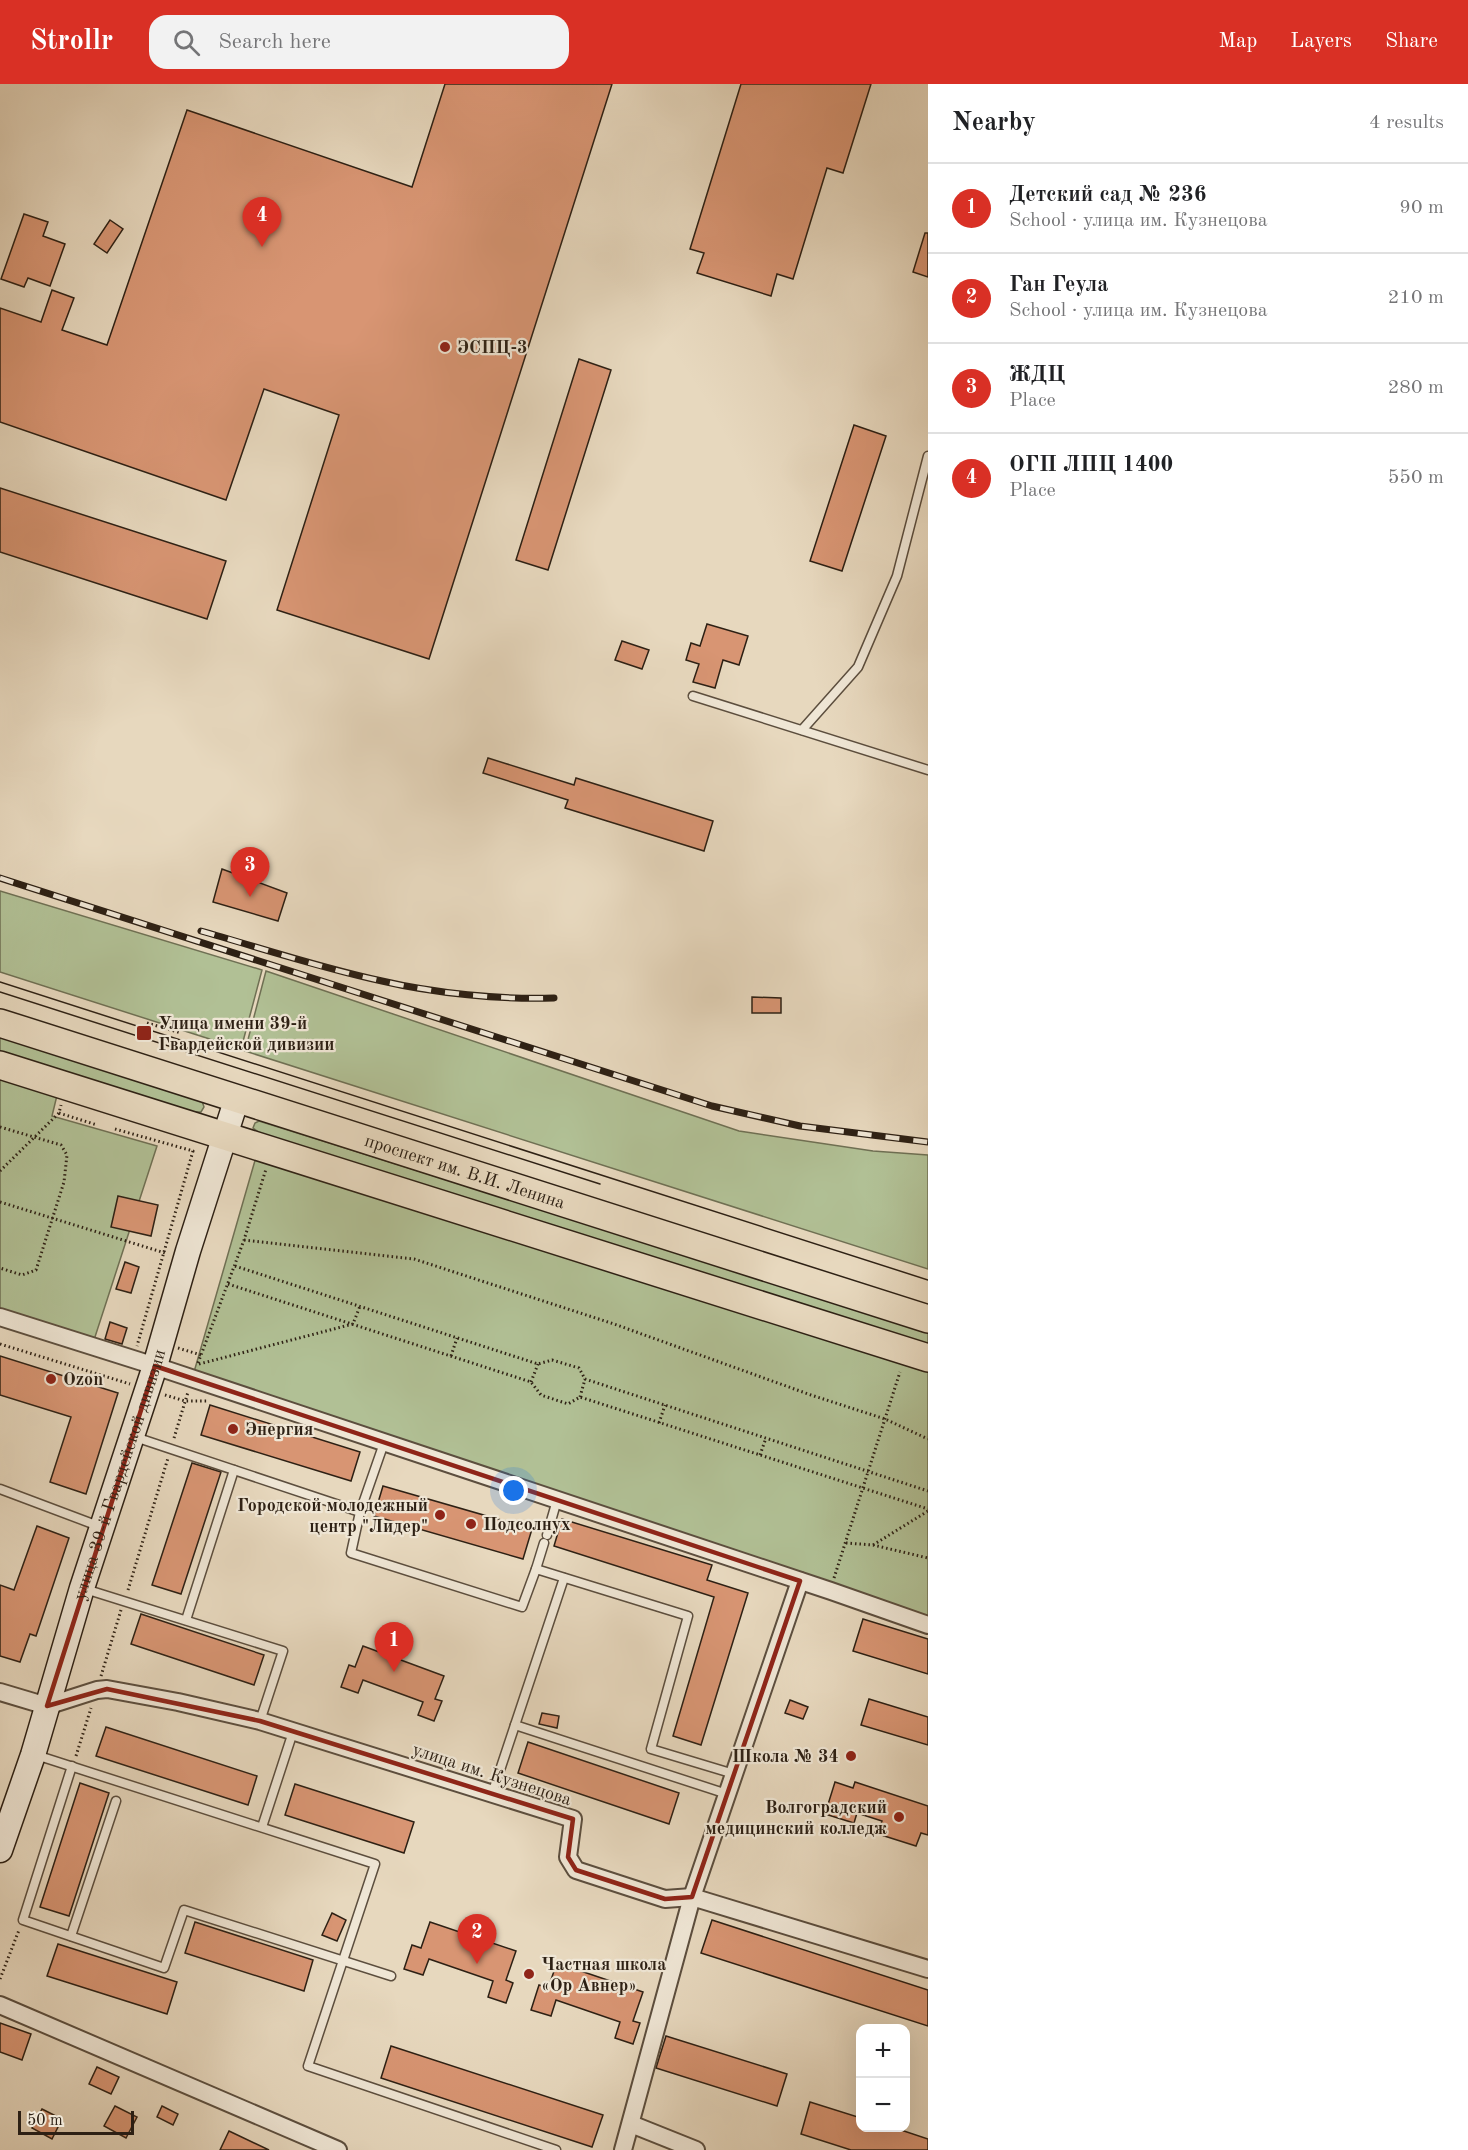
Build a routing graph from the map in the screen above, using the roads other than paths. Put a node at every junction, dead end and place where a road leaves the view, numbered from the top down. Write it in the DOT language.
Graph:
graph roads {
  1 [pos="928,456"];
  2 [pos="693,696"];
  3 [pos="802,730"];
  4 [pos="928,770"];
  5 [pos="0,1023"];
  6 [pos="0,1065"];
  7 [pos="237,1098"];
  8 [pos="225,1137"];
  9 [pos="0,1317"];
  10 [pos="928,1319"];
  11 [pos="155,1366"];
  12 [pos="919,1367"];
  13 [pos="132,1436"];
  14 [pos="384,1443"];
  15 [pos="234,1470"];
  16 [pos="0,1489"];
  17 [pos="557,1500"];
  18 [pos="360,1512"];
  19 [pos="102,1527"];
  20 [pos="536,1569"];
  21 [pos="564,1578"];
  22 [pos="800,1581"];
  23 [pos="82,1588"];
  24 [pos="186,1620"];
  25 [pos="928,1625"];
  26 [pos="0,1692"];
  27 [pos="47,1706"];
  28 [pos="260,1721"];
  29 [pos="515,1725"];
  30 [pos="293,1732"];
  31 [pos="33,1755"];
  32 [pos="72,1766"];
  33 [pos="734,1774"];
  34 [pos="492,1794"];
  35 [pos="727,1794"];
  36 [pos="116,1802"];
  37 [pos="262,1827"];
  38 [pos="0,1850"];
  39 [pos="692,1897"];
  40 [pos="71,1936"];
  41 [pos="343,1961"];
  42 [pos="928,1969"];
  43 [pos="392,1976"];
  44 [pos="0,2005"];
  45 [pos="631,2124"];
  46 [pos="338,2150"];
  47 [pos="556,2150"];
  48 [pos="623,2150"];
  49 [pos="696,2150"];
  1 -- 3 [label="lane"];
  2 -- 3 [label="lane"];
  3 -- 4 [label="lane"];
  5 -- 7 [label="main road, проспект им. В.И. Ленина"];
  6 -- 8 [label="main road"];
  7 -- 8 [label="main road, улица 39-й Гвардейской дивизии"];
  7 -- 10 [label="main road, проспект им. В.И. Ленина"];
  8 -- 11 [label="main road, улица 39-й Гвардейской дивизии"];
  8 -- 12 [label="main road"];
  9 -- 11 [label="street"];
  11 -- 13 [label="main road, улица 39-й Гвардейской дивизии"];
  11 -- 14 [label="street"];
  13 -- 15 [label="lane"];
  13 -- 19 [label="main road, улица 39-й Гвардейской дивизии"];
  14 -- 17 [label="street"];
  14 -- 18 [label="lane"];
  15 -- 18 [label="lane"];
  15 -- 24 [label="lane"];
  16 -- 19 [label="lane"];
  17 -- 20 [label="lane"];
  17 -- 22 [label="street"];
  18 -- 20 [label="lane"];
  19 -- 23 [label="main road, улица 39-й Гвардейской дивизии"];
  20 -- 21 [label="lane"];
  21 -- 29 [label="lane"];
  21 -- 33 [label="lane"];
  22 -- 25 [label="street"];
  22 -- 33 [label="street"];
  23 -- 24 [label="lane"];
  23 -- 27 [label="main road, улица 39-й Гвардейской дивизии"];
  24 -- 28 [label="lane"];
  26 -- 27 [label="street"];
  27 -- 28 [label="street, улица им. Кузнецова"];
  27 -- 31 [label="main road, улица 39-й Гвардейской дивизии"];
  28 -- 30 [label="street, улица им. Кузнецова"];
  29 -- 34 [label="lane"];
  29 -- 35 [label="lane"];
  30 -- 34 [label="street, улица им. Кузнецова"];
  30 -- 37 [label="lane"];
  31 -- 32 [label="lane"];
  31 -- 38 [label="main road, улица 39-й Гвардейской дивизии"];
  32 -- 37 [label="lane"];
  32 -- 40 [label="lane"];
  33 -- 35 [label="street"];
  34 -- 39 [label="street, улица им. Кузнецова"];
  35 -- 39 [label="street"];
  36 -- 40 [label="lane"];
  37 -- 41 [label="lane"];
  39 -- 42 [label="street, улица им. Кузнецова"];
  39 -- 45 [label="street"];
  40 -- 41 [label="lane"];
  41 -- 43 [label="lane"];
  41 -- 47 [label="lane"];
  44 -- 46 [label="street"];
  45 -- 48 [label="street"];
  45 -- 49 [label="street"];
}
